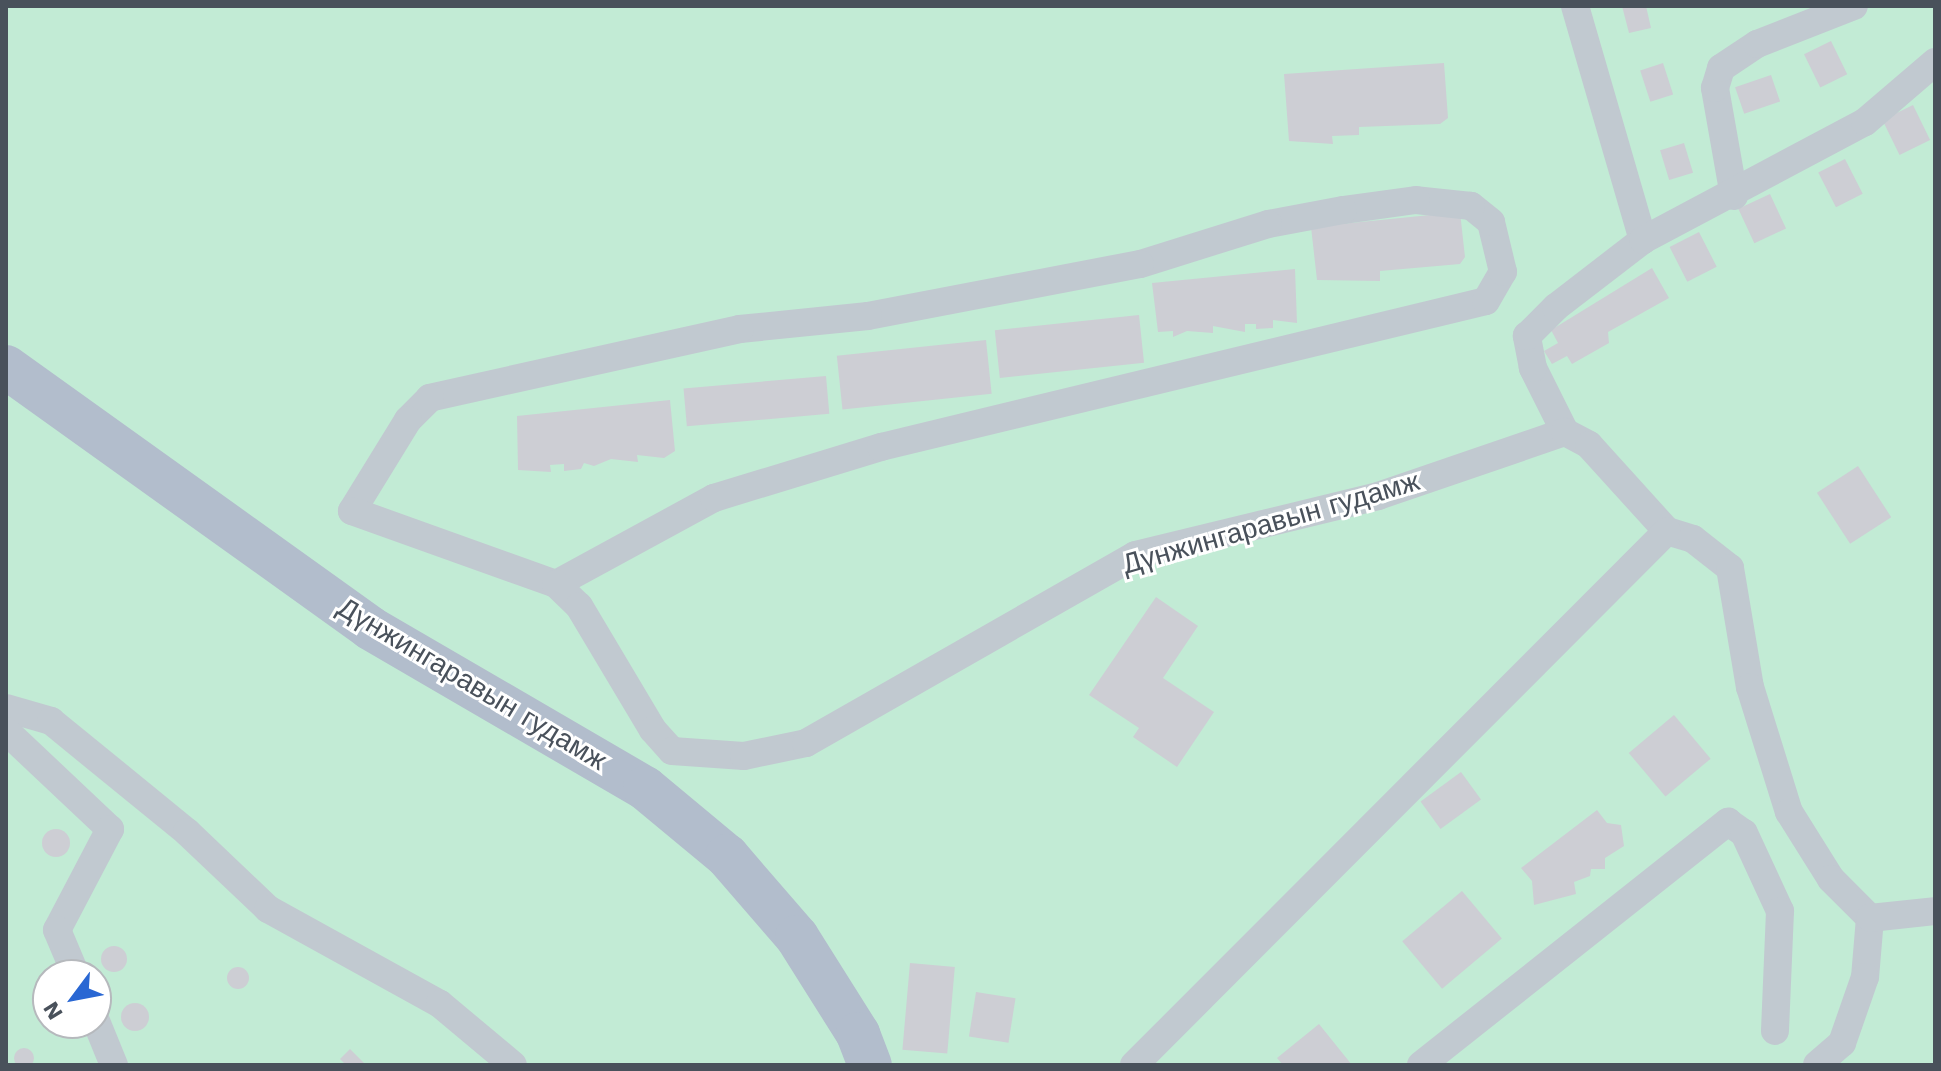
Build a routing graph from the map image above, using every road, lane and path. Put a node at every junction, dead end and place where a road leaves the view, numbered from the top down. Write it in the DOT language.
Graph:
graph roads {
  1 [pos="1575,6"];
  2 [pos="1854,6"];
  3 [pos="1935,62"];
  4 [pos="1734,196"];
  5 [pos="1643,240"];
  6 [pos="6,367"];
  7 [pos="1565,432"];
  8 [pos="1667,531"];
  9 [pos="556,584"];
  10 [pos="6,708"];
  11 [pos="6,731"];
  12 [pos="672,751"];
  13 [pos="645,788"];
  14 [pos="1935,911"];
  15 [pos="1870,918"];
  16 [pos="69,959"];
  17 [pos="1775,1031"];
  18 [pos="103,1039"];
  19 [pos="114,1065"];
  20 [pos="513,1065"];
  21 [pos="870,1065"];
  22 [pos="1134,1065"];
  23 [pos="1421,1065"];
  24 [pos="1817,1065"];
  1 -- 5 [label="street"];
  2 -- 4 [label="street"];
  3 -- 4 [label="street"];
  4 -- 5 [label="street"];
  5 -- 7 [label="street"];
  6 -- 13 [label="main road, Дүнжингаравын гудамж"];
  7 -- 8 [label="street"];
  7 -- 12 [label="street, Дүнжингаравын гудамж"];
  8 -- 15 [label="street"];
  8 -- 22 [label="street"];
  9 -- 9 [label="street"];
  9 -- 12 [label="street"];
  10 -- 20 [label="street"];
  11 -- 16 [label="street"];
  12 -- 13 [label="street"];
  13 -- 21 [label="main road, Дүнжингаравын гудамж"];
  14 -- 15 [label="street"];
  15 -- 24 [label="street"];
  17 -- 23 [label="street"];
  18 -- 19 [label="street"];
}
